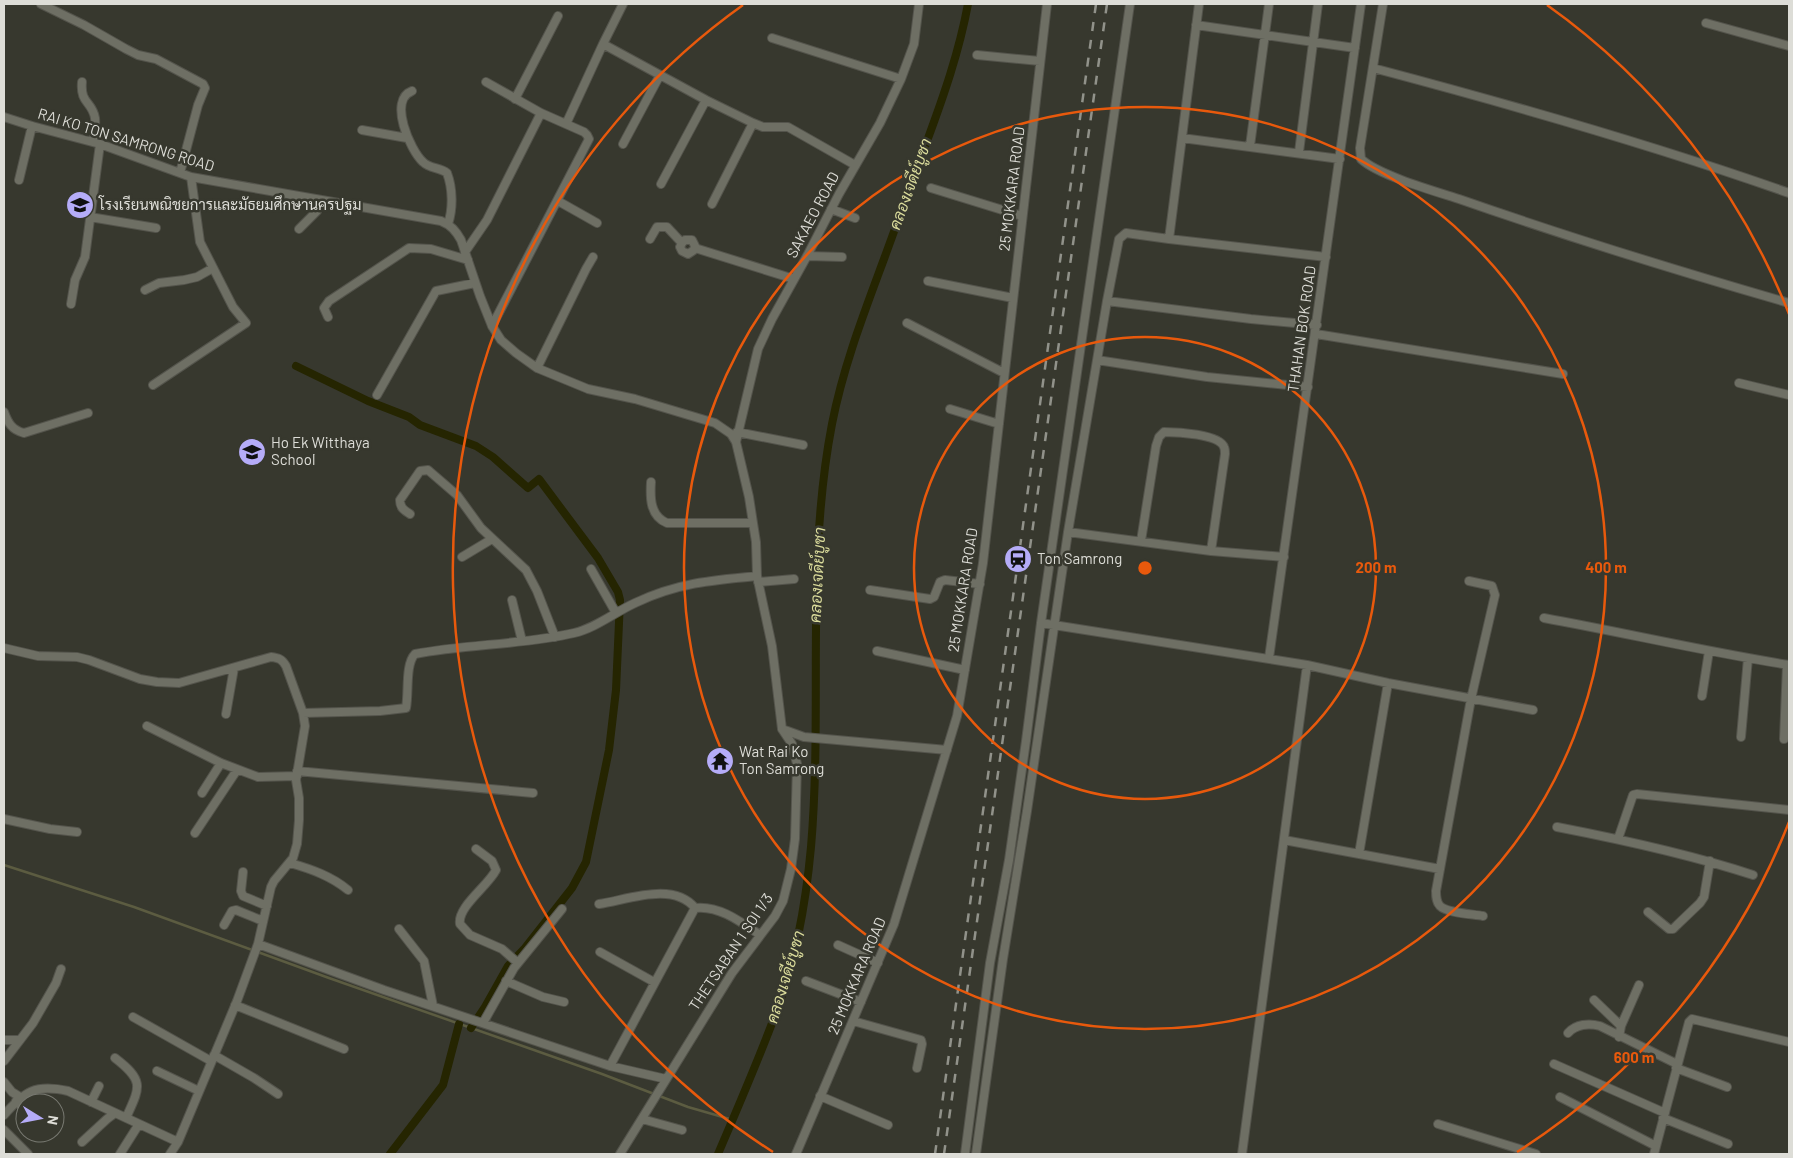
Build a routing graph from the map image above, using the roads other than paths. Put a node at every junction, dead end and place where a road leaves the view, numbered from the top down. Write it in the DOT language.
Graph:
graph roads {
  1 [pos="40,4"];
  2 [pos="623,4"];
  3 [pos="919,4"];
  4 [pos="1047,4"];
  5 [pos="1130,4"];
  6 [pos="1199,4"];
  7 [pos="1268,4"];
  8 [pos="1318,4"];
  9 [pos="1361,4"];
  10 [pos="1383,4"];
  11 [pos="558,16"];
  12 [pos="1706,23"];
  13 [pos="1196,25"];
  14 [pos="1264,35"];
  15 [pos="772,38"];
  16 [pos="1313,42"];
  17 [pos="603,44"];
  18 [pos="1789,46"];
  19 [pos="1355,48"];
  20 [pos="977,55"];
  21 [pos="1040,61"];
  22 [pos="1373,68"];
  23 [pos="660,75"];
  24 [pos="901,79"];
  25 [pos="82,82"];
  26 [pos="486,82"];
  27 [pos="412,91"];
  28 [pos="515,99"];
  29 [pos="706,100"];
  30 [pos="541,113"];
  31 [pos="4,116"];
  32 [pos="753,123"];
  33 [pos="566,124"];
  34 [pos="32,126"];
  35 [pos="362,130"];
  36 [pos="407,138"];
  37 [pos="1182,138"];
  38 [pos="96,143"];
  39 [pos="623,144"];
  40 [pos="1250,146"];
  41 [pos="1299,152"];
  42 [pos="1340,159"];
  43 [pos="855,165"];
  44 [pos="180,172"];
  45 [pos="191,176"];
  46 [pos="19,180"];
  47 [pos="661,184"];
  48 [pos="931,188"];
  49 [pos="1789,193"];
  50 [pos="322,201"];
  51 [pos="558,201"];
  52 [pos="712,204"];
  53 [pos="831,209"];
  54 [pos="1022,216"];
  55 [pos="90,217"];
  56 [pos="855,218"];
  57 [pos="597,223"];
  58 [pos="448,224"];
  59 [pos="156,228"];
  60 [pos="299,229"];
  61 [pos="650,239"];
  62 [pos="1169,239"];
  63 [pos="466,256"];
  64 [pos="807,256"];
  65 [pos="593,257"];
  66 [pos="842,257"];
  67 [pos="1326,257"];
  68 [pos="213,268"];
  69 [pos="794,279"];
  70 [pos="928,281"];
  71 [pos="475,283"];
  72 [pos="145,290"];
  73 [pos="1013,298"];
  74 [pos="1106,301"];
  75 [pos="1789,303"];
  76 [pos="71,304"];
  77 [pos="328,317"];
  78 [pos="906,323"];
  79 [pos="1317,325"];
  80 [pos="492,326"];
  81 [pos="1316,334"];
  82 [pos="1097,360"];
  83 [pos="537,368"];
  84 [pos="1004,374"];
  85 [pos="1564,374"];
  86 [pos="1739,383"];
  87 [pos="153,385"];
  88 [pos="1308,387"];
  89 [pos="377,395"];
  90 [pos="1789,395"];
  91 [pos="950,409"];
  92 [pos="4,412"];
  93 [pos="88,413"];
  94 [pos="998,424"];
  95 [pos="737,432"];
  96 [pos="736,442"];
  97 [pos="803,445"];
  98 [pos="651,482"];
  99 [pos="410,514"];
  100 [pos="753,523"];
  101 [pos="1068,532"];
  102 [pos="492,539"];
  103 [pos="1141,541"];
  104 [pos="1211,550"];
  105 [pos="462,557"];
  106 [pos="1284,557"];
  107 [pos="591,568"];
  108 [pos="758,579"];
  109 [pos="794,579"];
  110 [pos="1469,581"];
  111 [pos="980,584"];
  112 [pos="870,590"];
  113 [pos="512,600"];
  114 [pos="617,612"];
  115 [pos="1544,618"];
  116 [pos="1041,622"];
  117 [pos="1054,626"];
  118 [pos="555,637"];
  119 [pos="522,641"];
  120 [pos="4,648"];
  121 [pos="877,651"];
  122 [pos="1709,651"];
  123 [pos="1269,658"];
  124 [pos="1748,658"];
  125 [pos="1307,664"];
  126 [pos="1788,665"];
  127 [pos="234,668"];
  128 [pos="965,670"];
  129 [pos="1388,683"];
  130 [pos="1702,696"];
  131 [pos="1471,699"];
  132 [pos="1532,710"];
  133 [pos="303,713"];
  134 [pos="226,714"];
  135 [pos="147,726"];
  136 [pos="782,729"];
  137 [pos="1741,737"];
  138 [pos="1784,739"];
  139 [pos="948,750"];
  140 [pos="221,762"];
  141 [pos="237,770"];
  142 [pos="297,773"];
  143 [pos="202,793"];
  144 [pos="534,793"];
  145 [pos="1789,810"];
  146 [pos="4,819"];
  147 [pos="1557,827"];
  148 [pos="77,832"];
  149 [pos="195,833"];
  150 [pos="1618,839"];
  151 [pos="1284,840"];
  152 [pos="476,850"];
  153 [pos="1359,854"];
  154 [pos="1710,861"];
  155 [pos="290,863"];
  156 [pos="1440,869"];
  157 [pos="243,872"];
  158 [pos="1753,875"];
  159 [pos="348,890"];
  160 [pos="599,904"];
  161 [pos="267,906"];
  162 [pos="695,908"];
  163 [pos="562,910"];
  164 [pos="1648,912"];
  165 [pos="1483,916"];
  166 [pos="263,921"];
  167 [pos="224,925"];
  168 [pos="399,929"];
  169 [pos="760,934"];
  170 [pos="258,944"];
  171 [pos="838,945"];
  172 [pos="600,952"];
  173 [pos="515,961"];
  174 [pos="878,963"];
  175 [pos="61,970"];
  176 [pos="506,981"];
  177 [pos="806,981"];
  178 [pos="654,982"];
  179 [pos="1639,985"];
  180 [pos="1594,1000"];
  181 [pos="564,1002"];
  182 [pos="861,1002"];
  183 [pos="235,1005"];
  184 [pos="432,1006"];
  185 [pos="133,1017"];
  186 [pos="853,1021"];
  187 [pos="479,1022"];
  188 [pos="1621,1026"];
  189 [pos="1568,1033"];
  190 [pos="1619,1037"];
  191 [pos="1789,1039"];
  192 [pos="4,1040"];
  193 [pos="20,1040"];
  194 [pos="344,1049"];
  195 [pos="115,1058"];
  196 [pos="213,1058"];
  197 [pos="4,1061"];
  198 [pos="1554,1064"];
  199 [pos="610,1066"];
  200 [pos="1677,1066"];
  201 [pos="917,1068"];
  202 [pos="157,1071"];
  203 [pos="4,1082"];
  204 [pos="665,1082"];
  205 [pos="99,1086"];
  206 [pos="1726,1087"];
  207 [pos="199,1090"];
  208 [pos="27,1093"];
  209 [pos="278,1094"];
  210 [pos="15,1096"];
  211 [pos="820,1096"];
  212 [pos="1560,1097"];
  213 [pos="15,1102"];
  214 [pos="91,1102"];
  215 [pos="115,1113"];
  216 [pos="4,1115"];
  217 [pos="1664,1115"];
  218 [pos="126,1118"];
  219 [pos="642,1119"];
  220 [pos="139,1124"];
  221 [pos="1438,1124"];
  222 [pos="888,1125"];
  223 [pos="4,1130"];
  224 [pos="682,1130"];
  225 [pos="82,1142"];
  226 [pos="178,1142"];
  227 [pos="1728,1144"];
  228 [pos="1656,1146"];
  229 [pos="173,1153"];
  230 [pos="28,1154"];
  231 [pos="120,1154"];
  232 [pos="620,1154"];
  233 [pos="796,1154"];
  234 [pos="964,1154"];
  235 [pos="976,1154"];
  236 [pos="1242,1154"];
  237 [pos="1536,1154"];
  238 [pos="1654,1154"];
  1 -- 44 [label="street"];
  2 -- 17 [label="street"];
  3 -- 24 [label="street, SAKAEO ROAD"];
  4 -- 21 [label="street, 25 MOKKARA ROAD"];
  5 -- 116 [label="street"];
  6 -- 13 [label="street"];
  7 -- 14 [label="street"];
  8 -- 16 [label="street"];
  9 -- 19 [label="street, THAHAN BOK ROAD"];
  10 -- 22 [label="street"];
  11 -- 28 [label="street"];
  12 -- 18 [label="street"];
  13 -- 14 [label="street"];
  13 -- 37 [label="street"];
  14 -- 16 [label="street"];
  14 -- 40 [label="street"];
  15 -- 24 [label="street"];
  16 -- 19 [label="street"];
  16 -- 41 [label="street"];
  17 -- 23 [label="street"];
  17 -- 33 [label="street"];
  19 -- 42 [label="street, THAHAN BOK ROAD"];
  20 -- 21 [label="street"];
  21 -- 54 [label="street, 25 MOKKARA ROAD"];
  22 -- 49 [label="street"];
  22 -- 75 [label="street"];
  23 -- 29 [label="street"];
  23 -- 39 [label="street"];
  24 -- 43 [label="street, SAKAEO ROAD"];
  25 -- 38 [label="street"];
  26 -- 28 [label="street"];
  27 -- 36 [label="street"];
  28 -- 30 [label="street"];
  29 -- 32 [label="street"];
  29 -- 47 [label="street"];
  30 -- 33 [label="street"];
  30 -- 63 [label="street"];
  31 -- 34 [label="street, RAI KO TON SAMRONG ROAD"];
  32 -- 43 [label="street"];
  32 -- 52 [label="street"];
  33 -- 51 [label="street"];
  34 -- 38 [label="street, RAI KO TON SAMRONG ROAD"];
  34 -- 46 [label="street"];
  35 -- 36 [label="street"];
  36 -- 58 [label="street"];
  37 -- 40 [label="street"];
  37 -- 62 [label="street"];
  38 -- 44 [label="street, RAI KO TON SAMRONG ROAD"];
  38 -- 55 [label="street"];
  40 -- 41 [label="street"];
  41 -- 42 [label="street"];
  42 -- 67 [label="street, THAHAN BOK ROAD"];
  43 -- 53 [label="street, SAKAEO ROAD"];
  44 -- 45 [label="street, RAI KO TON SAMRONG ROAD"];
  45 -- 50 [label="street, RAI KO TON SAMRONG ROAD"];
  45 -- 68 [label="street"];
  48 -- 54 [label="street"];
  50 -- 58 [label="street, RAI KO TON SAMRONG ROAD"];
  50 -- 60 [label="street"];
  51 -- 57 [label="street"];
  51 -- 80 [label="street"];
  53 -- 56 [label="street"];
  53 -- 64 [label="street, SAKAEO ROAD"];
  54 -- 73 [label="street, 25 MOKKARA ROAD"];
  55 -- 59 [label="street"];
  55 -- 76 [label="street"];
  58 -- 63 [label="street"];
  61 -- 69 [label="street"];
  62 -- 67 [label="street"];
  62 -- 74 [label="street"];
  63 -- 71 [label="street"];
  63 -- 77 [label="street"];
  64 -- 66 [label="street"];
  64 -- 69 [label="street, SAKAEO ROAD"];
  65 -- 83 [label="street"];
  67 -- 79 [label="street, THAHAN BOK ROAD"];
  68 -- 72 [label="street"];
  68 -- 87 [label="street"];
  69 -- 95 [label="street, SAKAEO ROAD"];
  70 -- 73 [label="street"];
  71 -- 80 [label="street"];
  71 -- 89 [label="street"];
  73 -- 84 [label="street, 25 MOKKARA ROAD"];
  74 -- 79 [label="street"];
  74 -- 82 [label="street"];
  78 -- 84 [label="street"];
  79 -- 81 [label="street, THAHAN BOK ROAD"];
  80 -- 83 [label="street"];
  81 -- 85 [label="street"];
  81 -- 88 [label="street, THAHAN BOK ROAD"];
  82 -- 88 [label="street"];
  82 -- 101 [label="street"];
  83 -- 96 [label="street"];
  84 -- 94 [label="street, 25 MOKKARA ROAD"];
  86 -- 90 [label="street"];
  88 -- 106 [label="street, THAHAN BOK ROAD"];
  91 -- 94 [label="street"];
  92 -- 93 [label="street"];
  94 -- 111 [label="street, 25 MOKKARA ROAD"];
  95 -- 96 [label="street, SAKAEO ROAD"];
  95 -- 97 [label="street"];
  96 -- 100 [label="street, SAKAEO ROAD"];
  98 -- 100 [label="street"];
  99 -- 102 [label="street"];
  100 -- 108 [label="street, SAKAEO ROAD"];
  101 -- 103 [label="street"];
  101 -- 117 [label="street"];
  102 -- 105 [label="street"];
  102 -- 118 [label="street"];
  103 -- 104 [label="street"];
  103 -- 104 [label="street"];
  104 -- 106 [label="street"];
  106 -- 123 [label="street, THAHAN BOK ROAD"];
  107 -- 114 [label="street"];
  108 -- 109 [label="street"];
  108 -- 114 [label="street"];
  108 -- 136 [label="street, SAKAEO ROAD"];
  110 -- 131 [label="street"];
  111 -- 112 [label="street"];
  111 -- 128 [label="street, 25 MOKKARA ROAD"];
  113 -- 119 [label="street"];
  114 -- 118 [label="street"];
  115 -- 122 [label="street"];
  116 -- 117 [label="street"];
  116 -- 234 [label="street"];
  117 -- 123 [label="street"];
  117 -- 235 [label="street"];
  118 -- 119 [label="street"];
  119 -- 133 [label="street"];
  120 -- 127 [label="street"];
  121 -- 128 [label="street"];
  122 -- 124 [label="street"];
  122 -- 130 [label="street"];
  123 -- 125 [label="street"];
  124 -- 126 [label="street"];
  124 -- 137 [label="street"];
  125 -- 129 [label="street"];
  125 -- 151 [label="street"];
  126 -- 138 [label="street"];
  127 -- 133 [label="street"];
  127 -- 134 [label="street"];
  128 -- 139 [label="street, 25 MOKKARA ROAD"];
  129 -- 131 [label="street"];
  129 -- 153 [label="street"];
  131 -- 132 [label="street"];
  131 -- 156 [label="street"];
  133 -- 142 [label="street"];
  135 -- 140 [label="street"];
  136 -- 139 [label="street"];
  136 -- 169 [label="street, THETSABAN 1 SOI 1/3"];
  139 -- 174 [label="street, 25 MOKKARA ROAD"];
  140 -- 141 [label="street"];
  140 -- 143 [label="street"];
  141 -- 142 [label="street"];
  141 -- 149 [label="street"];
  142 -- 144 [label="street"];
  142 -- 155 [label="street"];
  145 -- 150 [label="street"];
  146 -- 148 [label="street"];
  147 -- 150 [label="street"];
  150 -- 154 [label="street"];
  151 -- 153 [label="street"];
  151 -- 236 [label="street"];
  152 -- 173 [label="street"];
  153 -- 156 [label="street"];
  154 -- 158 [label="street"];
  154 -- 164 [label="street"];
  155 -- 159 [label="street"];
  155 -- 161 [label="street"];
  156 -- 165 [label="street"];
  157 -- 161 [label="street"];
  160 -- 162 [label="street"];
  161 -- 166 [label="street"];
  162 -- 169 [label="street"];
  162 -- 178 [label="street"];
  163 -- 173 [label="street"];
  166 -- 167 [label="street"];
  166 -- 170 [label="street"];
  168 -- 184 [label="street"];
  169 -- 204 [label="street, THETSABAN 1 SOI 1/3"];
  170 -- 183 [label="street"];
  170 -- 184 [label="street"];
  171 -- 174 [label="street"];
  172 -- 178 [label="street"];
  173 -- 176 [label="street"];
  174 -- 182 [label="street, 25 MOKKARA ROAD"];
  175 -- 193 [label="street"];
  176 -- 181 [label="street"];
  176 -- 187 [label="street"];
  177 -- 182 [label="street"];
  178 -- 199 [label="street"];
  179 -- 188 [label="street"];
  180 -- 188 [label="street"];
  182 -- 186 [label="street, 25 MOKKARA ROAD"];
  183 -- 194 [label="street"];
  183 -- 196 [label="street"];
  184 -- 187 [label="street"];
  185 -- 196 [label="street"];
  186 -- 201 [label="street"];
  186 -- 211 [label="street, 25 MOKKARA ROAD"];
  187 -- 199 [label="street"];
  188 -- 190 [label="street"];
  189 -- 190 [label="street"];
  190 -- 200 [label="street"];
  191 -- 200 [label="street"];
  192 -- 193 [label="street"];
  193 -- 197 [label="street"];
  195 -- 218 [label="street"];
  196 -- 207 [label="street"];
  196 -- 209 [label="street"];
  198 -- 217 [label="street"];
  199 -- 204 [label="street"];
  200 -- 206 [label="street"];
  200 -- 217 [label="street"];
  202 -- 207 [label="street"];
  203 -- 210 [label="street"];
  204 -- 219 [label="street, THETSABAN 1 SOI 1/3"];
  205 -- 214 [label="street"];
  207 -- 226 [label="street"];
  208 -- 214 [label="street"];
  211 -- 222 [label="street"];
  211 -- 233 [label="street, 25 MOKKARA ROAD"];
  212 -- 228 [label="street"];
  213 -- 216 [label="street"];
  214 -- 215 [label="street"];
  215 -- 218 [label="street"];
  215 -- 225 [label="street"];
  217 -- 227 [label="street"];
  217 -- 228 [label="street"];
  218 -- 220 [label="street"];
  219 -- 224 [label="street"];
  219 -- 232 [label="street, THETSABAN 1 SOI 1/3"];
  220 -- 226 [label="street"];
  220 -- 231 [label="street"];
  221 -- 237 [label="street"];
  223 -- 230 [label="street"];
  226 -- 229 [label="street"];
  228 -- 238 [label="street"];
}
